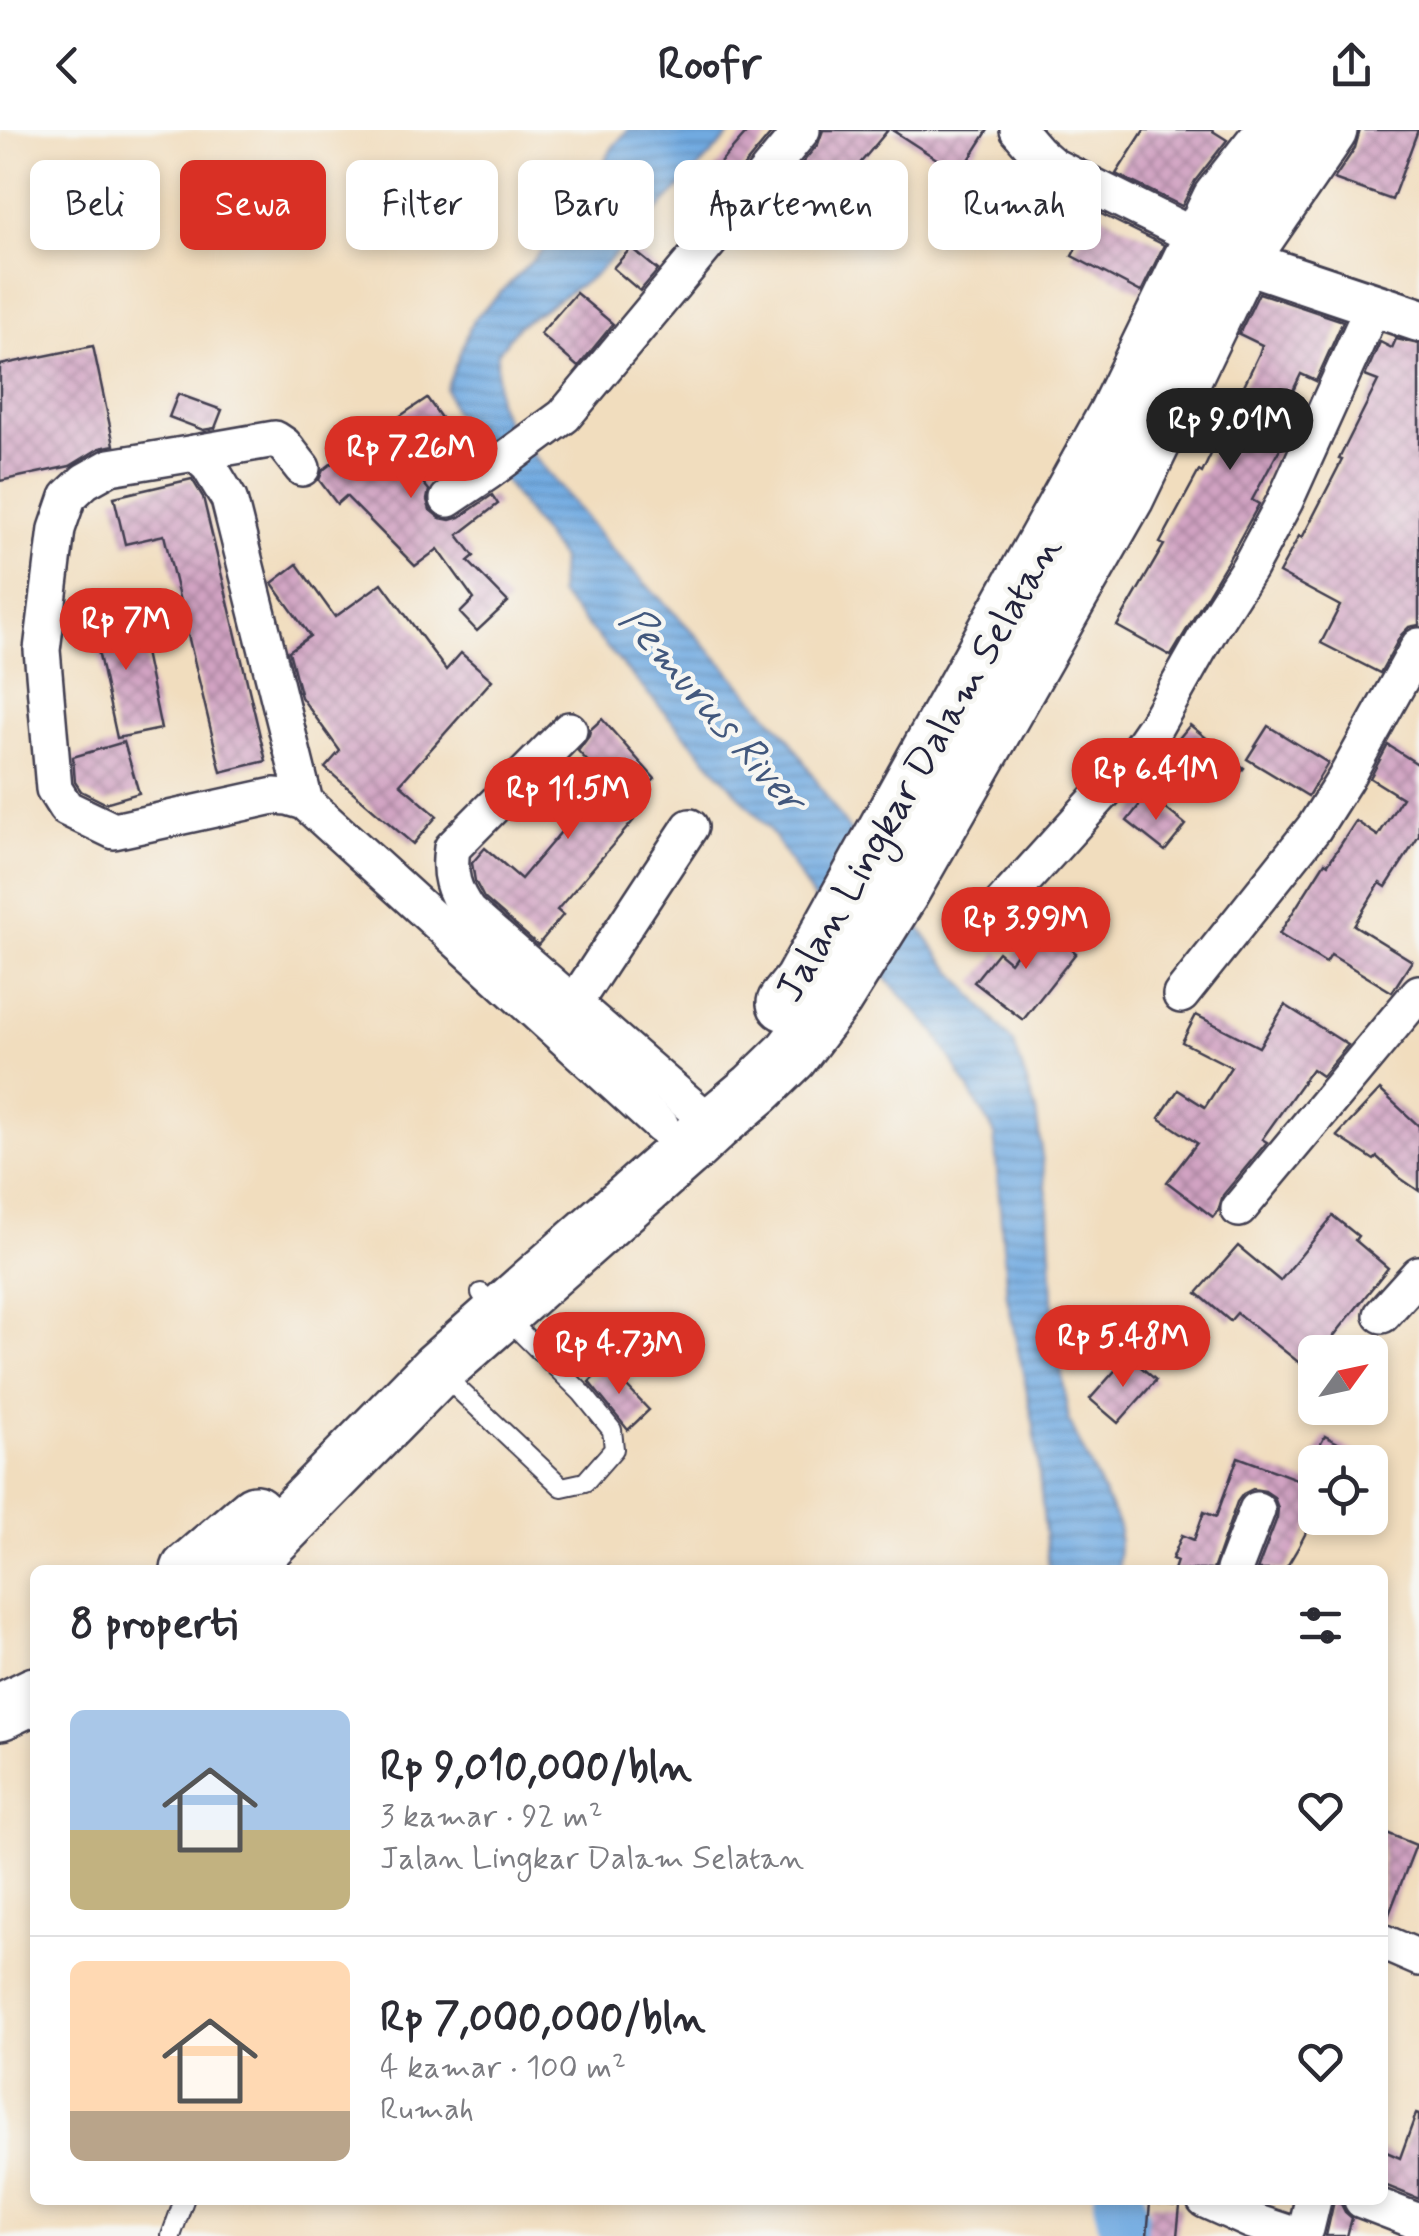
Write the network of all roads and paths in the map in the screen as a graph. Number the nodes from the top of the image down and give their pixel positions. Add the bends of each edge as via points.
1 (802, 130) edge
2 (1018, 130) edge
3 (1274, 130) edge
4 (1329, 130) edge
5 (1220, 250) junction
6 (1373, 306) junction
7 (1419, 320) edge
8 (195, 453) junction
9 (302, 468) dead end
10 (448, 499) dead end
11 (1419, 646) edge
12 (569, 730) dead end
13 (305, 802) junction
14 (690, 827) dead end
15 (984, 924) dead end
16 (1419, 993) edge
17 (1181, 995) dead end
18 (573, 1005) junction
19 (687, 1117) junction
20 (1240, 1208) dead end
21 (1419, 1274) edge
22 (492, 1303) junction
23 (1382, 1315) dead end
24 (432, 1365) junction
25 (1256, 1510) dead end
26 (195, 1565) edge
27 (243, 1565) edge
28 (1236, 1565) edge
29 (30, 1697) edge
30 (0, 1712) edge
31 (30, 1728) edge
32 (0, 1742) edge
33 (1388, 1945) edge
34 (1419, 1958) edge
35 (182, 2205) edge
36 (1217, 2205) edge
37 (1312, 2205) edge
38 (1375, 2205) edge
39 (1419, 2222) edge
40 (170, 2236) edge

1 - 10 street via 564,416
2 - 5 street via 1053,166
3 - 5 main road, Jalan Lingkar Dalam Selatan via 1220,200
4 - 5 main road, Jalan Lingkar Dalam Selatan
5 - 6 street
5 - 19 main road, Jalan Lingkar Dalam Selatan via 1104,486 818,990 766,1026
6 - 7 street
6 - 15 street via 1276,518 1156,725 1129,764
8 - 9 street via 275,439
8 - 13 street via 229,498 304,739
8 - 13 street via 110,467 68,498 42,650 54,790 66,808 114,832 274,796
11 - 17 street via 1314,828
12 - 18 street via 452,848 450,880 468,912
13 - 19 street
14 - 18 street
16 - 20 street
18 - 19 street
19 - 22 main road, Jalan Lingkar Dalam Selatan
21 - 23 street
22 - 24 main road, Jalan Lingkar Dalam Selatan
22 - 24 lane via 612,1430 614,1449 585,1482 562,1487
22 - 26 main road, Jalan Lingkar Dalam Selatan via 418,1352 282,1490
24 - 27 main road, Jalan Lingkar Dalam Selatan
25 - 28 street
29 - 30 main road
31 - 32 main road
33 - 34 street
35 - 40 lane
36 - 37 street via 1297,2236 1306,2229
38 - 39 street

